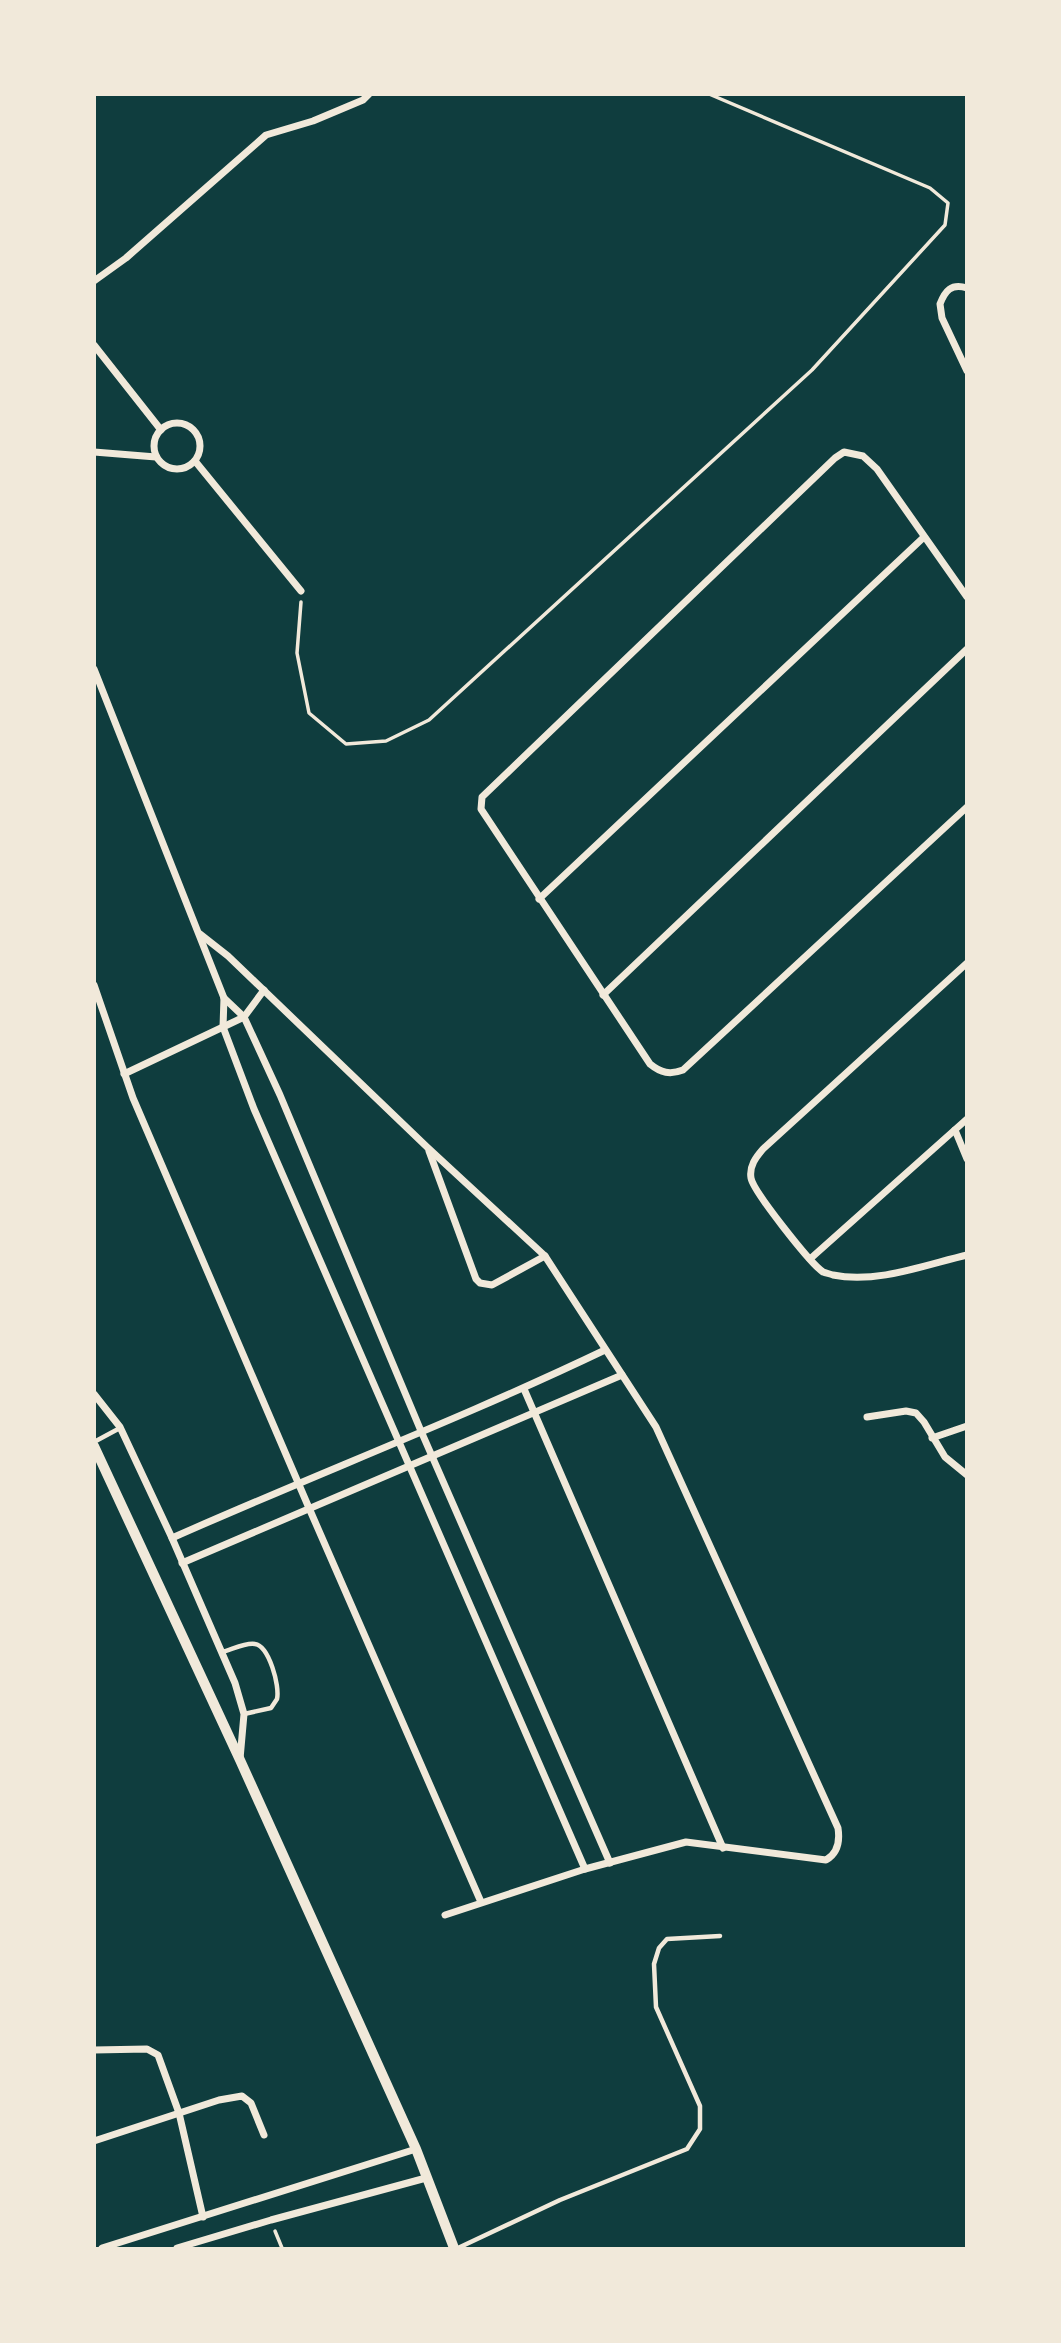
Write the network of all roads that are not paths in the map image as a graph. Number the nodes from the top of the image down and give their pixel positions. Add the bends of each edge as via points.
1 (369, 94) edge
2 (94, 281) edge
3 (967, 288) edge
4 (94, 345) edge
5 (967, 372) edge
6 (160, 430) junction
7 (94, 452) edge
8 (156, 457) junction
9 (195, 461) junction
10 (924, 537) junction
11 (301, 591) road end
12 (967, 597) edge
13 (967, 649) edge
14 (94, 669) edge
15 (967, 807) edge
16 (539, 899) junction
17 (200, 934) junction
18 (967, 963) edge
19 (94, 985) edge
20 (264, 990) junction
21 (603, 995) junction
22 (224, 998) junction
23 (244, 1017) junction
24 (223, 1027) junction
25 (124, 1073) junction
26 (967, 1119) edge
27 (955, 1130) junction
28 (427, 1147) junction
29 (967, 1159) edge
30 (967, 1255) edge
31 (545, 1256) junction
32 (810, 1259) junction
33 (605, 1350) junction
34 (622, 1375) junction
35 (524, 1389) junction
36 (94, 1394) edge
37 (533, 1412) junction
38 (867, 1417) dead end
39 (967, 1426) edge
40 (120, 1427) junction
41 (421, 1431) junction
42 (932, 1438) junction
43 (399, 1440) junction
44 (94, 1444) edge
45 (432, 1456) junction
46 (410, 1465) junction
47 (967, 1475) edge
48 (298, 1482) junction
49 (309, 1508) junction
50 (172, 1538) junction
51 (182, 1563) junction
52 (222, 1652) junction
53 (244, 1714) junction
54 (240, 1760) junction
55 (723, 1848) junction
56 (610, 1863) junction
57 (585, 1869) junction
58 (481, 1902) junction
59 (445, 1915) dead end
60 (720, 1936) dead end
61 (94, 2050) edge
62 (180, 2113) junction
63 (264, 2136) dead end
64 (94, 2141) edge
65 (416, 2149) junction
66 (426, 2178) junction
67 (203, 2217) junction
68 (207, 2239) junction
69 (102, 2249) edge
70 (177, 2249) edge
71 (210, 2249) edge
72 (456, 2249) edge

1 - 2 street via 313,121 266,135
3 - 5 street via 949,288 940,304
4 - 6 street
6 - 8 street via 154,443
6 - 9 street via 174,423 194,431 200,446
7 - 8 street
8 - 9 street via 174,470
9 - 11 street
10 - 12 street
10 - 16 street
10 - 16 street via 870,461 844,452 835,458 482,797 481,809
13 - 21 street
14 - 17 street
15 - 21 street via 683,1070 664,1073 650,1064
16 - 21 street
17 - 20 street
17 - 22 street
18 - 32 street via 752,1163 753,1186
19 - 25 street
20 - 23 street
20 - 28 street
22 - 23 street
22 - 24 street
23 - 24 street
23 - 41 street
24 - 25 street
24 - 43 street
25 - 48 street
26 - 27 street
27 - 29 street
27 - 32 street
28 - 31 street
28 - 31 street via 480,1283 492,1285
30 - 32 street via 879,1275 843,1276 822,1271
31 - 33 street
33 - 34 street
33 - 35 street
34 - 37 street
34 - 55 street via 656,1427 838,1828 839,1842 826,1860
35 - 37 street
35 - 41 street
36 - 40 street
37 - 45 street
37 - 55 street
38 - 42 street via 916,1413
39 - 42 street
40 - 44 lane
40 - 50 street
41 - 43 street
41 - 45 street
42 - 47 street via 945,1457
43 - 46 street
43 - 48 street
44 - 54 street
45 - 46 street
45 - 56 street
46 - 49 street
46 - 57 street
48 - 49 street
48 - 50 street
49 - 51 street
49 - 58 street
50 - 51 street
51 - 52 street
52 - 53 street
52 - 53 lane via 253,1643 270,1658 277,1698 271,1709
53 - 54 street
54 - 65 street
55 - 56 street via 686,1842
56 - 57 street
57 - 58 street
58 - 59 street
60 - 72 lane via 667,1939 654,1964 656,2007 700,2106 700,2129 687,2149 560,2200
61 - 62 street via 147,2049 158,2055
62 - 63 street via 242,2096 251,2103
62 - 64 street
62 - 67 street
65 - 66 street
65 - 67 street
66 - 68 street
66 - 72 street
67 - 69 street
68 - 70 street
68 - 71 street

